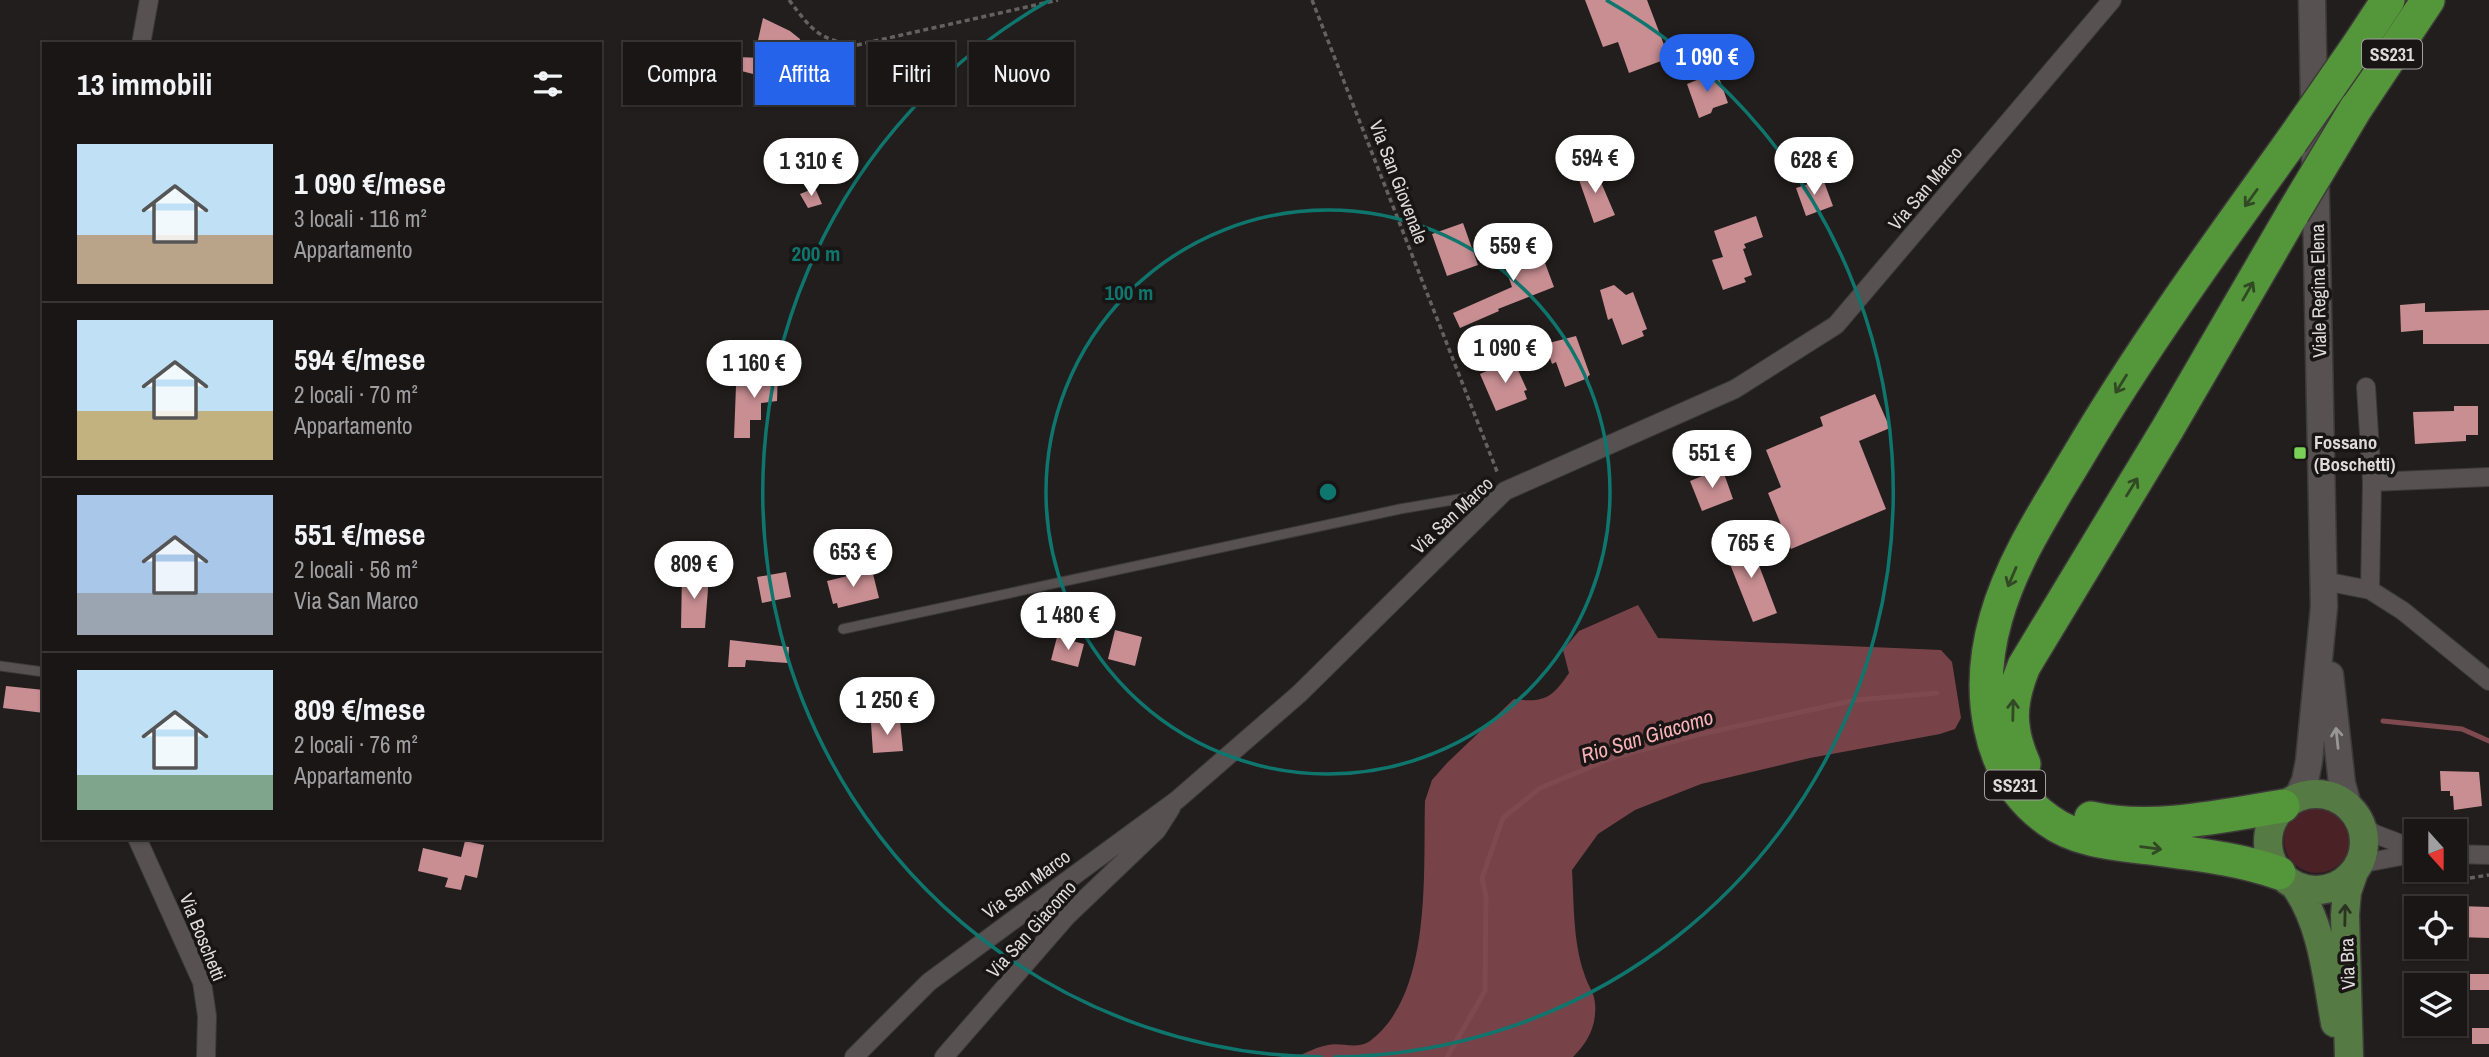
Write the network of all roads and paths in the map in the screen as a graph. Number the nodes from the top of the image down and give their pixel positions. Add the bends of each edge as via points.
1 (149, 0) edge
2 (789, 0) edge
3 (1058, 0) edge
4 (1312, 0) edge
5 (2112, 0) edge
6 (2312, 0) edge
7 (2388, 0) edge
8 (2428, 0) edge
9 (141, 42) edge
10 (2366, 387) dead end
11 (2489, 477) edge
12 (2372, 482) junction
13 (1505, 491) junction
14 (2370, 590) junction
15 (2324, 594) junction
16 (844, 629) dead end
17 (0, 666) edge
18 (42, 672) edge
19 (2489, 681) edge
20 (1177, 800) junction
21 (2290, 801) junction
22 (2355, 815) junction
23 (138, 840) edge
24 (2404, 846) edge
25 (2468, 854) edge
26 (2404, 855) edge
27 (2489, 855) edge
28 (2356, 868) junction
29 (2287, 879) junction
30 (206, 1057) edge
31 (854, 1057) edge
32 (944, 1057) edge
33 (2341, 1057) edge
34 (2349, 1057) edge

1 - 9 street
2 - 3 path via 812,29 831,41 857,45
4 - 13 path, Via San Giovenale
5 - 13 street, Via San Marco via 1836,324 1735,389
6 - 15 main road, Viale Regina Elena
7 -> 29 highway, SS231, bridge via 2123,380 2042,516 1996,617 1984,682 1991,731 2004,766 2018,792 2048,821 2108,843 2260,866
21 -> 8 highway, SS231, bridge via 2235,814 2152,823 2104,821 2075,812 2060,805 2034,780 2015,741 2014,688 2356,108
10 - 12 street
11 - 12 street
12 - 14 street
13 - 16 lane via 1400,509
13 - 20 street, Via San Marco via 1299,694
14 - 15 street
14 - 19 street
15 - 21 main road, Viale Regina Elena via 2309,761
22 -> 15 main road, Viale Regina Elena via 2342,784
17 - 18 lane
20 - 31 street, Via San Marco via 929,982
20 - 32 street, Via San Giacomo via 1157,830 1068,916
21 - 22 main road, SS231 via 2311,793 2325,794 2337,798
21 - 29 main road via 2275,815 2267,839 2272,863
22 - 24 street via 2375,834
22 - 28 main road via 2365,844
23 - 30 street, Via Boschetti via 202,982
25 - 27 street
26 - 28 street
28 - 29 main road, SS231 via 2332,888 2318,890
34 -> 28 main road, Via Bra via 2344,915
29 - 33 main road, Via Bra via 2305,902 2319,940

